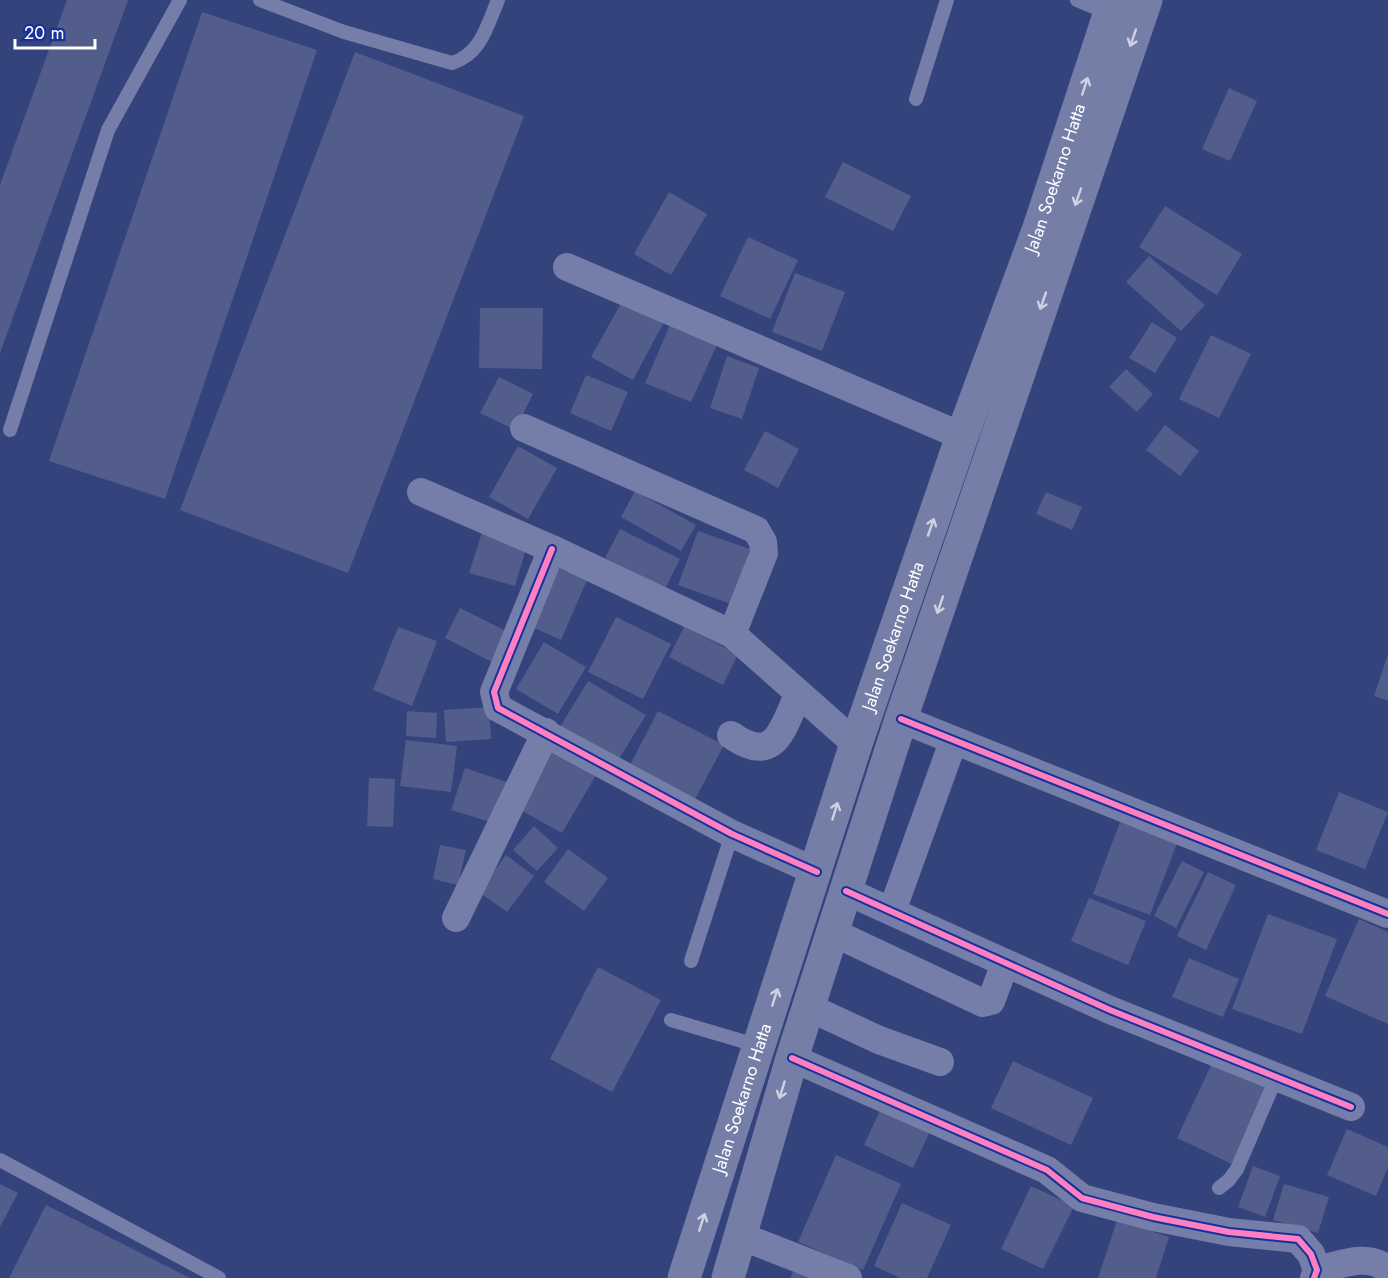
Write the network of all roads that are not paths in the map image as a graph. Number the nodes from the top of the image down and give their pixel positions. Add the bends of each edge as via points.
1 (180, 0) edge
2 (260, 0) edge
3 (498, 0) edge
4 (947, 0) edge
5 (1077, 0) edge
6 (1146, 0) edge
7 (1111, 6) edge
8 (916, 99) dead end
9 (1081, 145) junction
10 (1050, 237) junction
11 (567, 267) dead end
12 (524, 428) dead end
13 (10, 430) dead end
14 (962, 436) junction
15 (421, 492) dead end
16 (552, 549) junction
17 (732, 634) junction
18 (798, 695) junction
19 (901, 719) junction
20 (546, 732) junction
21 (731, 735) dead end
22 (953, 742) junction
23 (856, 744) junction
24 (732, 834) junction
25 (817, 872) junction
26 (846, 891) junction
27 (892, 911) junction
28 (1388, 914) edge
29 (456, 918) dead end
30 (832, 932) junction
31 (691, 961) dead end
32 (1000, 976) dead end
33 (808, 1007) junction
34 (671, 1020) dead end
35 (759, 1046) junction
36 (792, 1058) junction
37 (940, 1062) dead end
38 (1277, 1076) junction
39 (1352, 1107) dead end
40 (0, 1160) edge
41 (1219, 1188) dead end
42 (738, 1235) junction
43 (1388, 1269) edge
44 (1315, 1274) edge
45 (219, 1278) edge
46 (684, 1278) edge
47 (728, 1278) edge
48 (848, 1278) edge

1 - 13 lane via 108,130
2 - 3 lane via 344,32 452,63 476,50
4 - 8 lane
5 - 7 lane
6 -> 9 highway, Jalan Soekarno Hatta via 1109,109
9 -> 7 highway, Jalan Soekarno Hatta
9 - 10 highway, Jalan Soekarno Hatta
10 - 14 highway, Jalan Soekarno Hatta
10 -> 19 highway, Jalan Soekarno Hatta
11 - 14 street
12 - 17 street via 756,530 764,554
23 -> 14 highway, Jalan Soekarno Hatta
15 - 16 street
16 - 17 street
16 - 20 street via 494,693 498,708
17 - 18 street
18 - 21 street via 775,742 761,748 744,745
18 - 23 street
19 - 22 street
19 - 26 highway, Jalan Soekarno Hatta
20 - 24 street
20 - 29 street
22 - 27 street
22 - 28 street
25 -> 23 highway, Jalan Soekarno Hatta
24 - 25 street
24 - 31 lane
35 -> 25 highway, Jalan Soekarno Hatta
26 - 27 street
26 - 30 highway, Jalan Soekarno Hatta
27 - 38 street via 1110,1010
30 - 32 street via 983,1003 991,1001
30 - 33 highway, Jalan Soekarno Hatta
33 - 36 highway, Jalan Soekarno Hatta
33 - 37 street via 879,1040
34 - 35 lane
46 -> 35 highway, Jalan Soekarno Hatta
36 -> 42 highway, Jalan Soekarno Hatta
36 - 44 street via 1047,1170 1082,1198 1229,1232 1298,1239 1311,1254
38 - 39 street
38 - 41 lane via 1237,1169
40 - 45 lane
42 - 47 highway, Jalan Soekarno Hatta
42 - 48 street
43 - 44 street via 1362,1260

